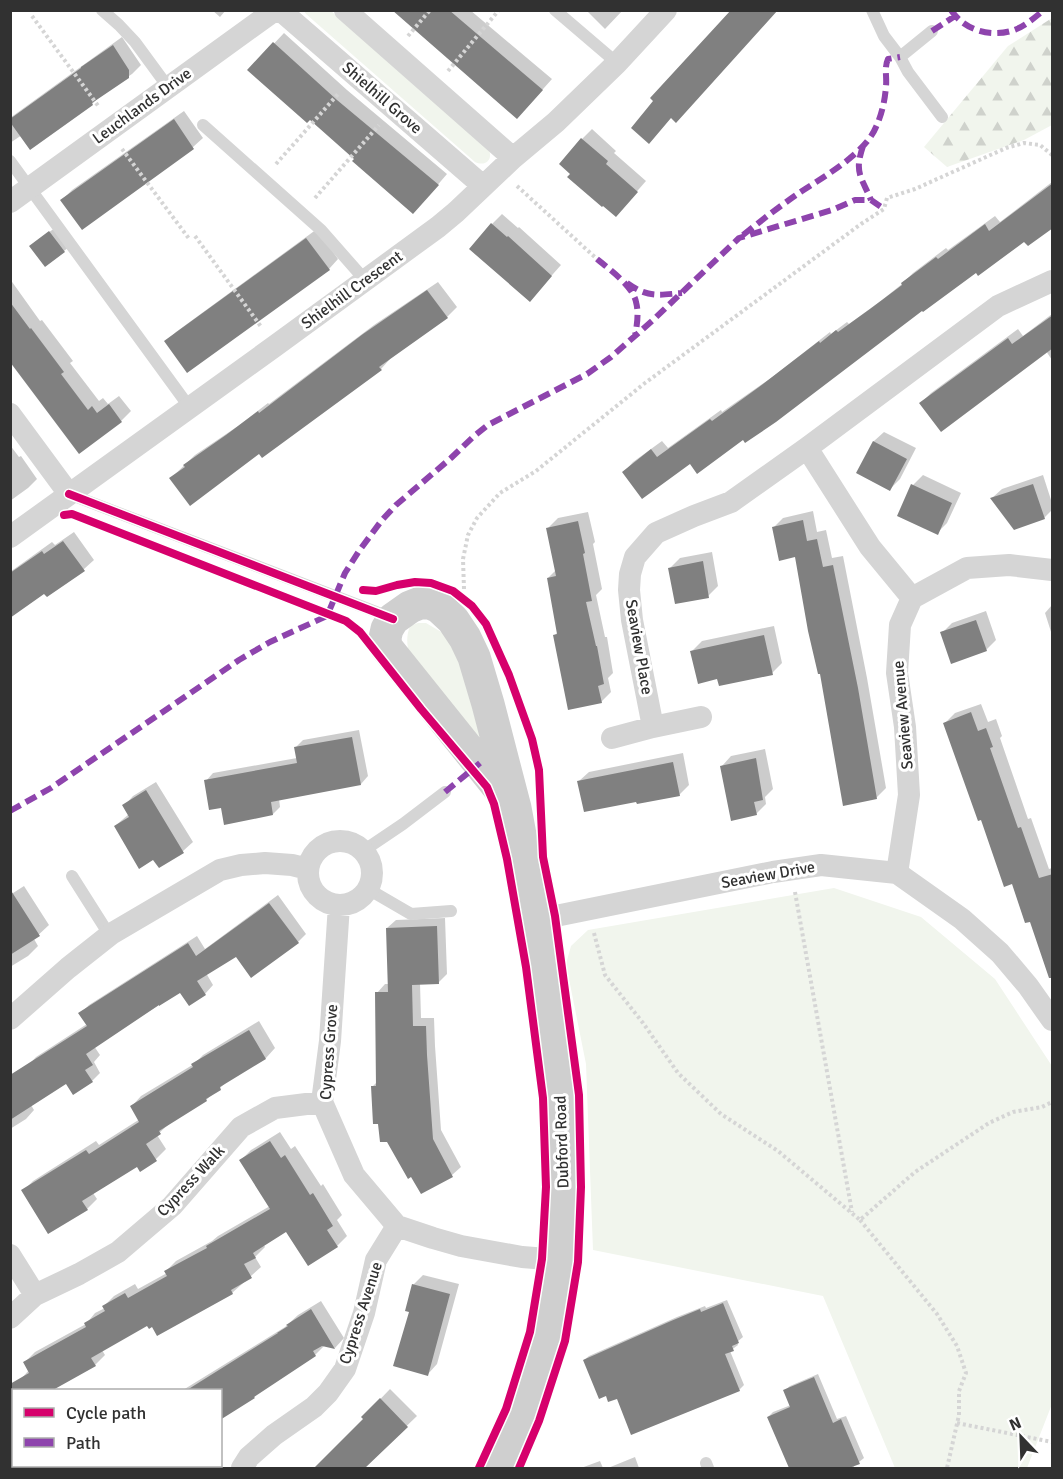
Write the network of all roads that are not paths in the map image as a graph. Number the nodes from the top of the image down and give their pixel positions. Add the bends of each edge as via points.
1 (102, 10) edge
2 (274, 10) edge
3 (280, 10) edge
4 (345, 10) edge
5 (555, 10) edge
6 (666, 10) edge
7 (873, 10) edge
8 (932, 31) dead end
9 (900, 57) junction
10 (617, 63) junction
11 (168, 87) junction
12 (942, 117) dead end
13 (203, 125) dead end
14 (513, 158) junction
15 (10, 161) edge
16 (483, 186) junction
17 (30, 188) junction
18 (10, 202) edge
19 (365, 280) junction
20 (1053, 281) edge
21 (190, 408) junction
22 (10, 414) edge
23 (807, 448) junction
24 (69, 494) junction
25 (10, 537) edge
26 (1053, 570) edge
27 (912, 598) junction
28 (393, 619) junction
29 (701, 717) dead end
30 (653, 727) junction
31 (612, 738) dead end
32 (445, 792) dead end
33 (515, 808) junction
34 (363, 851) junction
35 (308, 869) junction
36 (897, 873) junction
37 (72, 876) dead end
38 (368, 889) junction
39 (339, 905) junction
40 (451, 911) dead end
41 (536, 920) junction
42 (110, 936) junction
43 (10, 1018) edge
44 (1053, 1020) edge
45 (322, 1102) junction
46 (397, 1226) junction
47 (10, 1256) edge
48 (560, 1260) junction
49 (35, 1295) junction
50 (10, 1318) edge
51 (242, 1468) edge
52 (499, 1468) edge

1 - 11 lane via 135,42
2 - 11 street, Leuchlands Drive
3 - 16 street, Shielhill Grove
4 - 14 street
5 - 10 lane
6 - 10 street, Shielhill Crescent
7 - 9 lane via 884,36
8 - 9 lane
9 - 12 lane
10 - 14 street, Shielhill Crescent
11 - 17 street, Leuchlands Drive
13 - 19 lane via 302,212
14 - 16 street, Shielhill Crescent
15 - 17 lane
16 - 19 street, Shielhill Crescent via 438,227
17 - 18 street, Leuchlands Drive
17 - 21 lane
19 - 21 street, Shielhill Crescent
20 - 23 street, Seaview Place via 998,306
21 - 24 street, Shielhill Crescent
22 - 24 street
23 - 27 street via 870,547
23 - 30 street, Seaview Place via 731,502 656,532 635,557 629,590 632,620
24 - 25 street, Shielhill Crescent
24 - 28 lane
26 - 27 street via 967,568
27 - 36 street, Seaview Avenue via 900,625 897,673 909,795
28 - 33 street, Dubford Road via 385,638 386,647
28 - 33 street, Dubford Road via 410,607 430,603 439,607 465,638 488,704
29 - 30 street
30 - 31 street
32 - 34 lane
33 - 41 street, Dubford Road
34 - 35 street via 347,842 330,843 315,853
34 - 38 street via 371,865
35 - 39 street via 308,879 319,898
35 - 42 street via 264,862 220,870
36 - 41 street, Seaview Drive via 821,866
36 - 44 street via 962,919 999,953
37 - 42 lane
38 - 39 street via 350,904
38 - 40 lane via 411,914
39 - 45 street, Cypress Grove
41 - 48 street, Dubford Road via 561,1096 564,1187
42 - 43 street
45 - 46 street, Cypress Grove via 354,1176
45 - 49 street, Cypress Walk via 275,1108 241,1128 171,1206 118,1252
46 - 48 street via 461,1246
46 - 51 street, Cypress Avenue via 376,1260 345,1369 314,1407 274,1435
47 - 49 street
48 - 52 street, Dubford Road via 547,1336 522,1415
49 - 50 street, Cypress Walk

